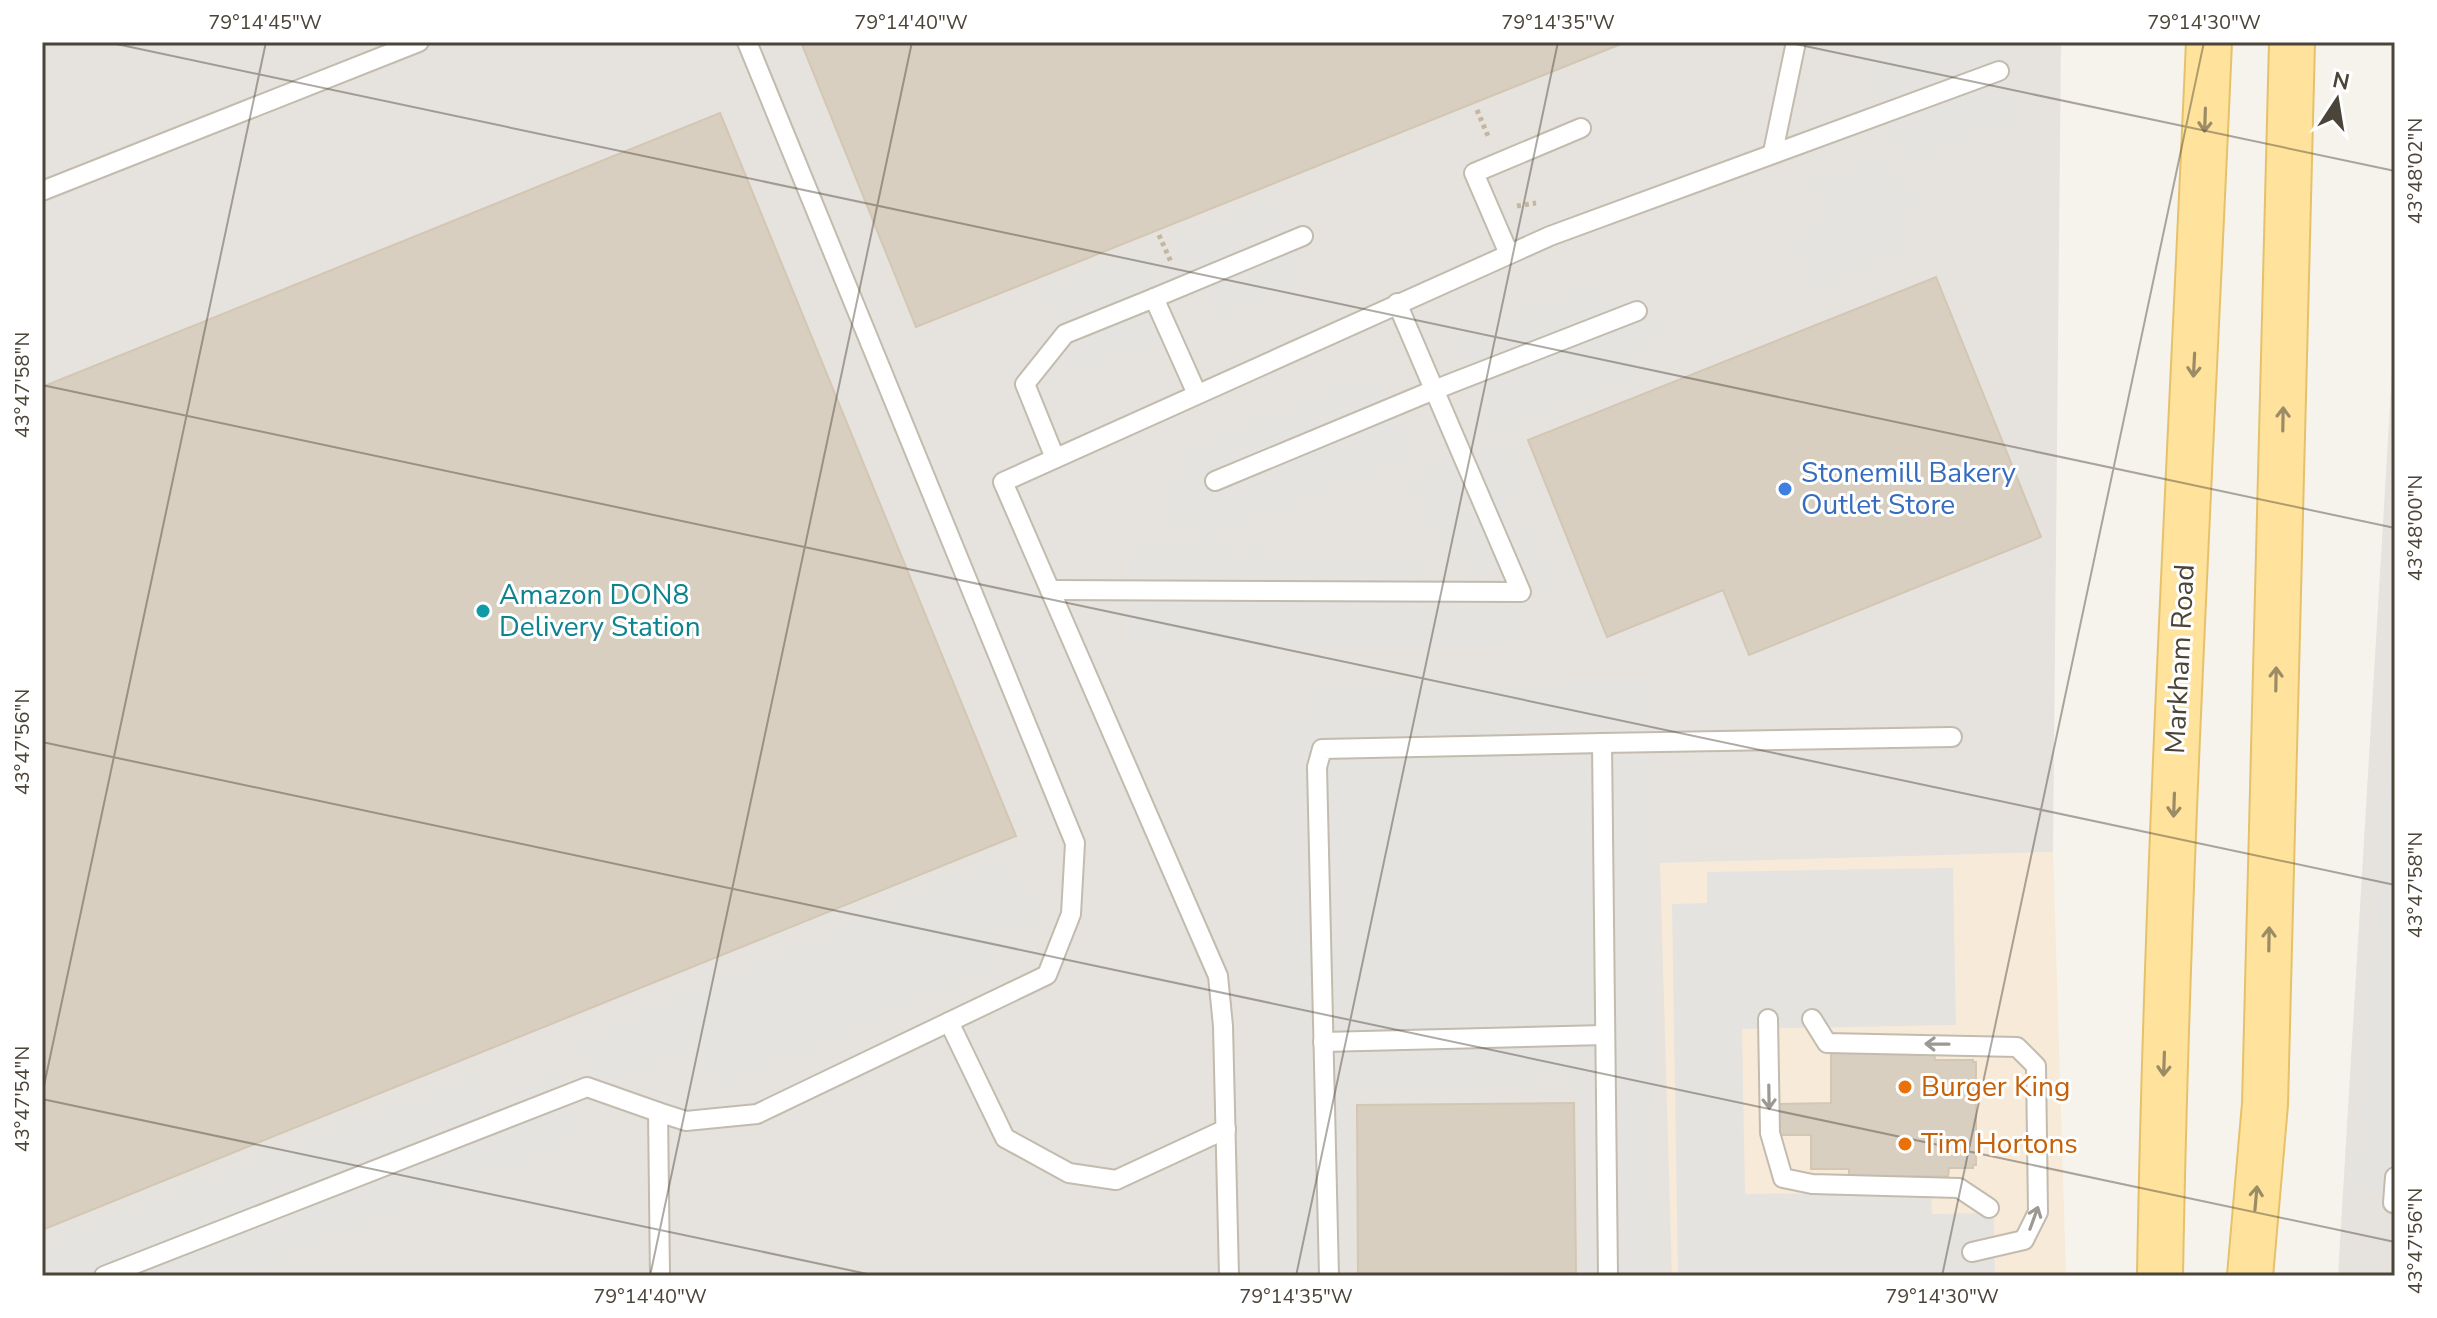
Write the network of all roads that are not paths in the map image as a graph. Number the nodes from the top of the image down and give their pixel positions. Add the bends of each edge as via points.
1 (419, 42) edge
2 (747, 42) edge
3 (1796, 42) edge
4 (2209, 42) edge
5 (2292, 42) edge
6 (1999, 71) dead end
7 (1581, 128) dead end
8 (1773, 152) junction
9 (42, 191) edge
10 (1303, 236) dead end
11 (1509, 254) junction
12 (1154, 298) junction
13 (1397, 303) junction
14 (1637, 311) dead end
15 (1434, 390) junction
16 (1197, 394) junction
17 (1055, 458) junction
18 (1215, 481) dead end
19 (1050, 590) junction
20 (1952, 737) dead end
21 (1602, 743) junction
22 (1768, 1019) dead end
23 (1812, 1019) dead end
24 (949, 1022) junction
25 (1605, 1035) junction
26 (1323, 1042) junction
27 (658, 1112) junction
28 (1226, 1129) junction
29 (2395, 1177) edge
30 (2395, 1203) edge
31 (1989, 1208) dead end
32 (1972, 1252) dead end
33 (104, 1276) edge
34 (660, 1276) edge
35 (1229, 1276) edge
36 (1329, 1276) edge
37 (1608, 1276) edge
38 (2160, 1276) edge
39 (2250, 1276) edge

1 - 9 lane
2 - 24 lane via 1075,843 1071,914 1047,975
3 - 8 lane
4 -> 38 main road, Markham Road via 2168,961
39 -> 5 main road via 2265,1104
6 - 8 lane
7 - 11 lane via 1474,173
8 - 11 lane
10 - 12 lane
11 - 13 lane
12 - 16 lane
12 - 17 lane via 1065,334 1025,384
13 - 15 lane
13 - 16 lane
14 - 15 lane
15 - 18 lane
15 - 19 lane via 1521,592
16 - 17 lane
17 - 19 lane via 1003,482
19 - 28 lane via 1218,976
20 - 21 lane
21 - 25 lane
21 - 26 lane via 1322,749 1317,767
22 -> 31 lane via 1770,1133 1783,1178 1812,1184 1959,1188
32 -> 23 lane via 2024,1240 2038,1212 2036,1066 2017,1047 1827,1043
24 - 27 lane via 757,1114 686,1121
24 - 28 lane via 1005,1138 1069,1173 1116,1180
25 - 26 lane
25 - 37 lane
26 - 36 lane
27 - 33 lane via 587,1087
27 - 34 lane
28 - 35 lane
29 - 30 lane

